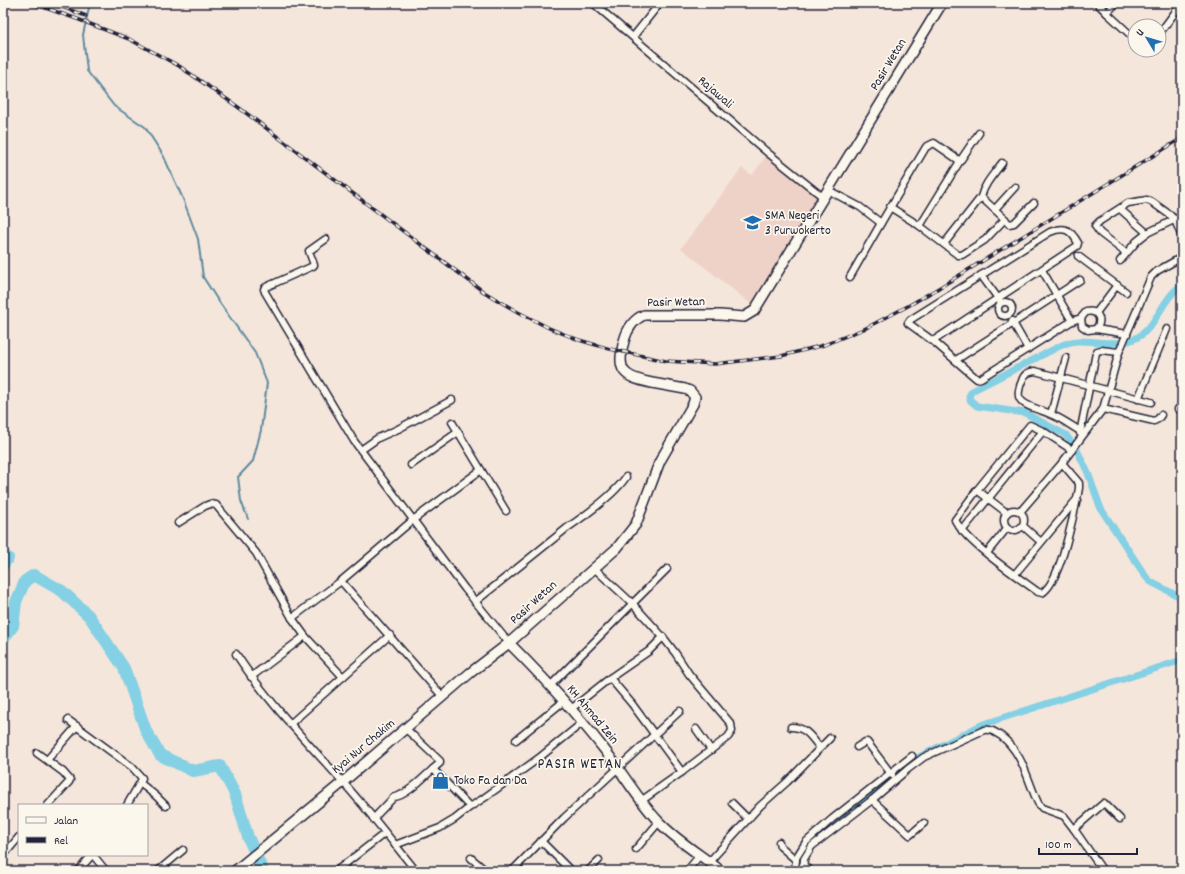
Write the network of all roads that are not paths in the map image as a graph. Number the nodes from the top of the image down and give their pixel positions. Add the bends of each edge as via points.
1 (593, 3) edge
2 (660, 3) edge
3 (942, 3) edge
4 (1097, 3) edge
5 (1116, 3) edge
6 (1182, 3) edge
7 (1107, 13) junction
8 (1167, 23) edge
9 (1127, 32) edge
10 (633, 37) junction
11 (980, 133) dead end
12 (960, 161) junction
13 (1002, 163) dead end
14 (1015, 187) dead end
15 (826, 193) junction
16 (981, 197) junction
17 (1034, 203) dead end
18 (890, 207) junction
19 (995, 209) junction
20 (1120, 209) junction
21 (1182, 216) edge
22 (1005, 219) junction
23 (1175, 220) junction
24 (881, 223) junction
25 (920, 226) junction
26 (1147, 233) junction
27 (1182, 237) edge
28 (326, 239) dead end
29 (944, 244) junction
30 (1126, 253) junction
31 (1078, 256) dead end
32 (1182, 257) edge
33 (1120, 261) dead end
34 (1042, 270) junction
35 (981, 275) junction
36 (850, 277) dead end
37 (1080, 280) dead end
38 (1117, 285) junction
39 (1126, 292) dead end
40 (1058, 296) junction
41 (1000, 301) junction
42 (1096, 312) junction
43 (1009, 315) junction
44 (1081, 318) junction
45 (1072, 321) junction
46 (1013, 323) junction
47 (1096, 329) junction
48 (1167, 329) dead end
49 (1127, 335) junction
50 (933, 341) junction
51 (1028, 349) junction
52 (1119, 352) junction
53 (1066, 358) dead end
54 (956, 360) junction
55 (1061, 377) junction
56 (1090, 386) junction
57 (1108, 391) junction
58 (1138, 399) junction
59 (452, 400) dead end
60 (1151, 402) dead end
61 (1103, 409) junction
62 (1051, 414) junction
63 (1161, 415) dead end
64 (452, 422) dead end
65 (1043, 431) junction
66 (1080, 431) junction
67 (458, 432) junction
68 (1076, 445) junction
69 (361, 450) junction
70 (1062, 463) junction
71 (411, 465) dead end
72 (481, 470) junction
73 (626, 477) dead end
74 (977, 490) junction
75 (987, 499) junction
76 (1077, 499) junction
77 (506, 510) dead end
78 (1020, 512) junction
79 (1007, 513) junction
80 (413, 520) junction
81 (178, 523) dead end
82 (1023, 526) junction
83 (1007, 528) junction
84 (962, 531) junction
85 (1041, 542) junction
86 (987, 553) junction
87 (594, 568) junction
88 (667, 569) dead end
89 (1015, 574) junction
90 (341, 581) junction
91 (475, 602) junction
92 (632, 603) junction
93 (292, 618) junction
94 (390, 635) junction
95 (305, 636) junction
96 (663, 637) junction
97 (509, 643) junction
98 (236, 654) dead end
99 (251, 677) junction
100 (343, 677) junction
101 (610, 678) junction
102 (551, 685) junction
103 (443, 696) junction
104 (564, 701) junction
105 (571, 709) junction
106 (680, 711) dead end
107 (68, 720) dead end
108 (582, 723) junction
109 (290, 724) junction
110 (77, 726) junction
111 (791, 727) dead end
112 (406, 729) junction
113 (696, 729) dead end
114 (654, 735) junction
115 (830, 738) dead end
116 (516, 740) dead end
117 (858, 747) dead end
118 (820, 748) junction
119 (711, 750) junction
120 (38, 753) dead end
121 (912, 756) dead end
122 (47, 760) junction
123 (619, 768) junction
124 (433, 769) junction
125 (682, 772) junction
126 (893, 776) junction
127 (343, 782) junction
128 (140, 783) junction
129 (872, 800) junction
130 (641, 801) junction
131 (732, 803) dead end
132 (49, 804) edge
133 (128, 804) edge
134 (166, 806) dead end
135 (470, 806) junction
136 (373, 819) junction
137 (748, 819) junction
138 (1120, 819) dead end
139 (659, 822) junction
140 (924, 823) dead end
141 (1074, 829) junction
142 (385, 833) junction
143 (18, 839) edge
144 (541, 842) junction
145 (779, 842) dead end
146 (395, 845) junction
147 (636, 849) dead end
148 (183, 850) dead end
149 (700, 855) junction
150 (3, 856) edge
151 (91, 856) edge
152 (93, 856) edge
153 (471, 858) dead end
154 (599, 860) dead end
155 (796, 860) junction
156 (709, 862) junction
157 (803, 868) edge
158 (78, 871) edge
159 (106, 871) edge
160 (158, 871) edge
161 (235, 871) edge
162 (336, 871) edge
163 (416, 871) edge
164 (486, 871) edge
165 (512, 871) edge
166 (571, 871) edge
167 (588, 871) edge
168 (687, 871) edge
169 (721, 871) edge
170 (794, 871) edge
171 (810, 871) edge
172 (1103, 871) edge

1 - 10 street, Rajawali
2 - 10 street
3 - 15 street, Pasir Wetan
4 - 7 street
5 - 7 street
6 - 8 street
7 - 9 street
10 - 15 street, Rajawali via 768,153
11 - 12 street
12 - 18 street via 934,143 930,144
12 - 25 street
13 - 16 street via 982,190
14 - 19 street
15 - 24 street, Rajawali via 860,207
15 - 87 street, Pasir Wetan via 754,311 749,315 644,315 631,324 621,358 623,370 627,375 635,379 685,389 694,395 694,400 692,408 660,461 636,524 617,548
16 - 19 street
16 - 29 street
17 - 22 street via 1014,223 1009,224
18 - 24 street
18 - 25 street
19 - 22 street
20 - 23 street via 1128,203 1147,200
20 - 26 street
20 - 30 street via 1095,226
21 - 23 street
22 - 29 street via 985,240 962,255 958,255
23 - 26 street
23 - 27 street
24 - 36 street
25 - 29 street
26 - 30 street
28 - 69 street via 309,251 313,266 264,290 295,345
30 - 33 street
31 - 38 street
32 - 49 street via 1157,271 1152,277
34 - 35 street via 1077,246 1078,243 1070,232 1061,229 1050,232
34 - 40 street
34 - 41 street
35 - 41 street
35 - 50 street via 908,322
37 - 40 street
38 - 39 street
38 - 42 street
40 - 45 street
40 - 46 street
41 - 43 street via 1000,312 1004,316
41 - 43 street via 1011,305
41 - 50 street
42 - 44 street via 1086,312
42 - 47 street via 1100,320
43 - 46 street
44 - 45 street
44 - 47 street via 1085,329
45 - 51 street
46 - 51 street
46 - 54 street
47 - 49 street
48 - 58 street
49 - 52 street
50 - 54 street
51 - 54 street via 977,379
52 - 56 street via 1097,351
52 - 57 street
53 - 55 street
55 - 56 street
55 - 62 street
55 - 62 street via 1036,371 1029,372 1021,382 1018,396 1020,399 1027,405
56 - 57 street
56 - 66 street
57 - 58 street
57 - 61 street
58 - 60 street
59 - 69 street via 398,430 378,438
61 - 63 street via 1154,420 1158,420
61 - 68 street
62 - 66 street
64 - 67 street
65 - 68 street
65 - 74 street via 1030,425
65 - 75 street
66 - 68 street
67 - 71 street
67 - 72 street
68 - 70 street
69 - 80 street
70 - 76 street via 1079,484
70 - 78 street
72 - 77 street
72 - 80 street
73 - 91 street via 621,485
74 - 75 street
74 - 84 street via 955,518
75 - 79 street
75 - 84 street
76 - 85 street
76 - 89 street via 1070,533 1055,574 1044,593 1040,593
78 - 79 street via 1014,510
78 - 82 street via 1024,518
79 - 83 street via 1004,521
80 - 90 street
80 - 91 street
81 - 93 street via 205,506 216,505 256,553
82 - 83 street via 1016,530
82 - 85 street
83 - 86 street
84 - 86 street
85 - 89 street
86 - 89 street
87 - 92 street
87 - 97 street, Pasir Wetan
88 - 92 street
90 - 93 street
90 - 94 street
91 - 97 street
92 - 96 street
92 - 102 street
93 - 95 street
94 - 100 street
94 - 103 street
95 - 99 street
95 - 100 street
96 - 101 street via 649,651
96 - 119 street via 689,674 731,724 732,731 728,737
97 - 102 street, KH Ahmad Zein
97 - 103 street, Kyai Nur Chakim
98 - 99 street
99 - 109 street
100 - 109 street
101 - 105 street
101 - 114 street
102 - 104 street, KH Ahmad Zein
103 - 112 street, Kyai Nur Chakim
104 - 105 street, KH Ahmad Zein
104 - 116 street
105 - 108 street, KH Ahmad Zein
106 - 114 street
107 - 110 street
108 - 123 street, KH Ahmad Zein
108 - 135 street via 539,758
109 - 127 street
110 - 122 street
110 - 128 street via 132,767 141,776
111 - 118 street via 803,729
112 - 124 street via 440,761
112 - 127 street, Kyai Nur Chakim
113 - 119 street
114 - 123 street
114 - 125 street
115 - 118 street
117 - 126 street via 867,742
118 - 137 street
119 - 125 street
120 - 122 street
121 - 126 street
122 - 132 street via 70,780
123 - 130 street, KH Ahmad Zein
123 - 144 street
124 - 135 street
124 - 136 street via 399,797 394,797
125 - 130 street
126 - 129 street
126 - 141 street via 924,757 984,730 991,730 1013,747 1042,808 1064,816
126 - 155 street via 832,819 806,842
127 - 136 street
127 - 161 street, Kyai Nur Chakim
128 - 133 street
128 - 134 street
129 - 140 street via 910,835
129 - 157 street via 812,846 806,854
130 - 139 street, KH Ahmad Zein
131 - 137 street
135 - 146 street via 440,828
136 - 142 street
137 - 156 street
138 - 141 street via 1104,803
139 - 147 street
139 - 149 street, KH Ahmad Zein
141 - 172 street
142 - 146 street
142 - 162 street
143 - 150 street
144 - 165 street
144 - 166 street
145 - 155 street via 780,846
146 - 163 street
148 - 160 street
149 - 156 street, KH Ahmad Zein
149 - 168 street
151 - 158 street
152 - 159 street
153 - 164 street
154 - 167 street
155 - 170 street
156 - 169 street, KH Ahmad Zein
157 - 171 street

